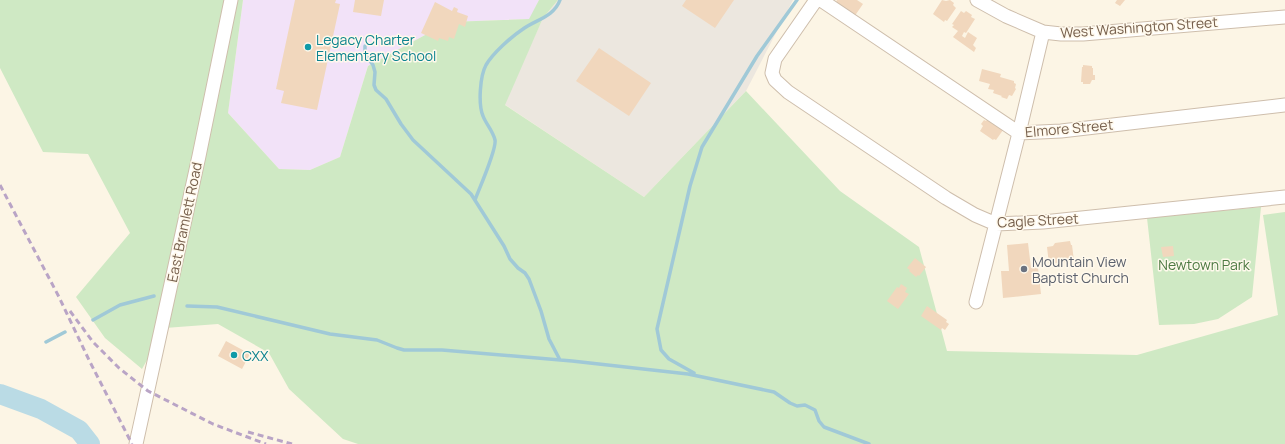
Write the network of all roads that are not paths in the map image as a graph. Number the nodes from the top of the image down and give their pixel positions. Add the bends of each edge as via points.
1 (231, 0) edge
2 (816, 0) edge
3 (821, 0) edge
4 (977, 0) edge
5 (1285, 17) edge
6 (1043, 32) junction
7 (1285, 105) edge
8 (1019, 133) junction
9 (1285, 197) edge
10 (996, 224) junction
11 (976, 302) dead end
12 (136, 444) edge

1 - 12 street, East Bramlett Road
2 - 10 street, Cagle Street via 775,59 772,73 775,80 788,92 946,198 974,215
3 - 8 street, Elmore Street
4 - 6 street, West Washington Street
5 - 6 street, West Washington Street via 1083,34
6 - 8 street
7 - 8 street, Elmore Street via 1061,131
8 - 10 street
9 - 10 street, Cagle Street via 1043,222
10 - 11 street

